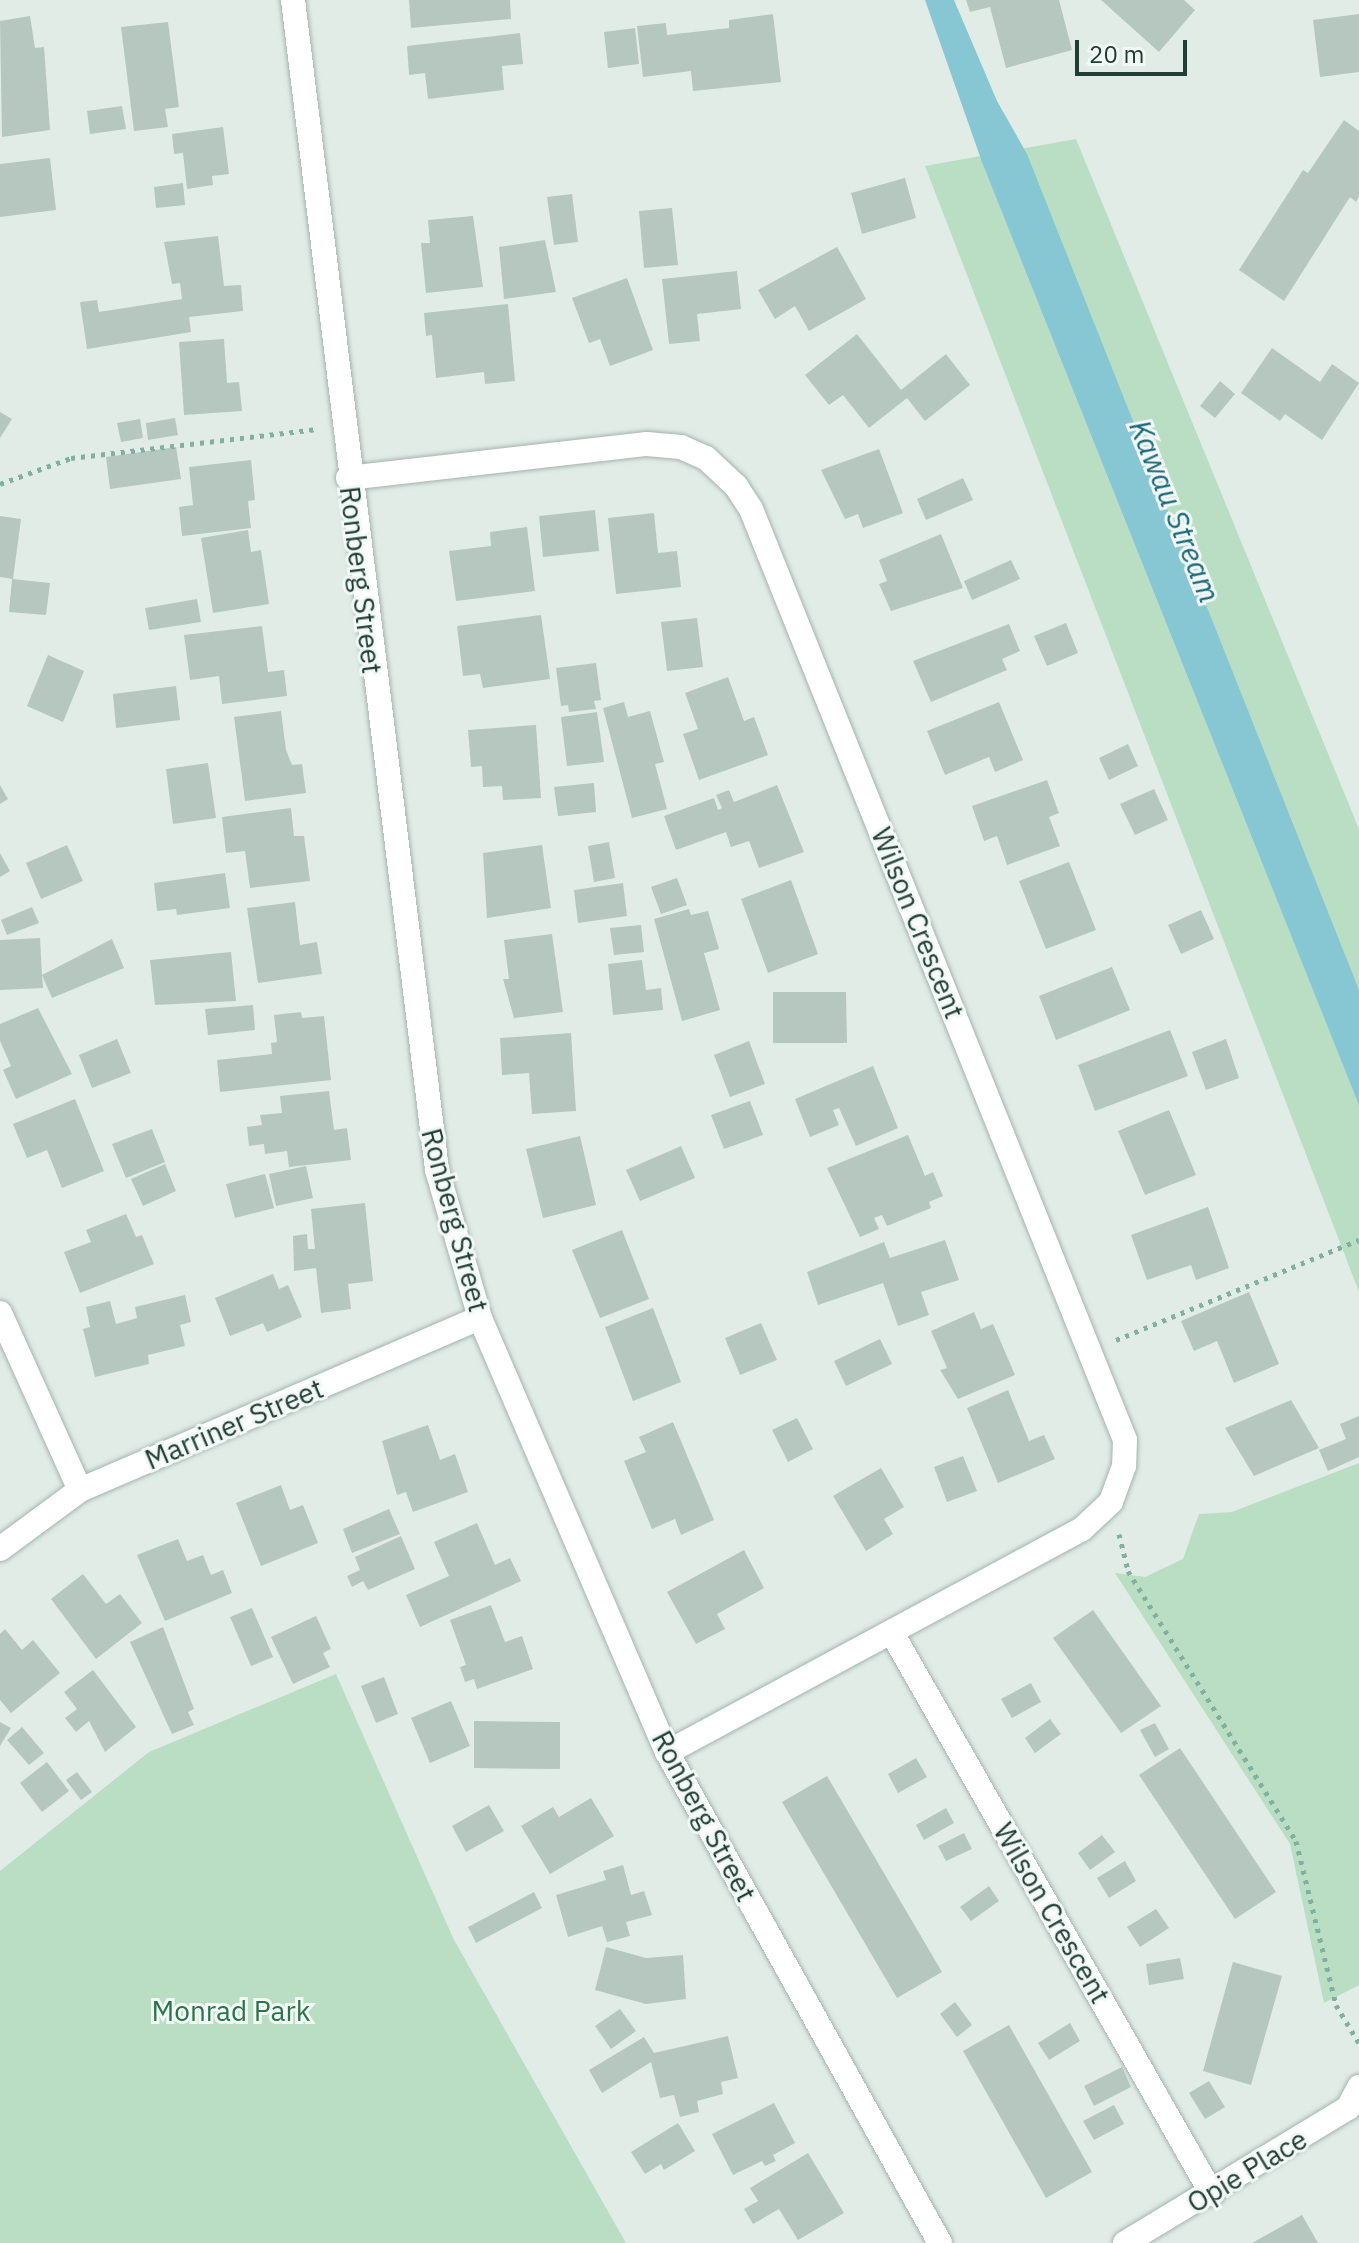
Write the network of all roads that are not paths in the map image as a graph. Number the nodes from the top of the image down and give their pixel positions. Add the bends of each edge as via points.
1 (293, 0) edge
2 (348, 478) junction
3 (0, 1313) edge
4 (480, 1318) junction
5 (80, 1490) junction
6 (0, 1549) edge
7 (892, 1633) junction
8 (667, 1752) junction
9 (1359, 2087) edge
10 (1212, 2194) junction
11 (940, 2243) edge
12 (1125, 2243) edge

1 - 2 street, Ronberg Street
2 - 4 street, Ronberg Street via 430,1141
2 - 7 street, Wilson Crescent via 647,444 681,447 706,458 751,509 1125,1440 1124,1466 1111,1502 1082,1529
3 - 5 street
4 - 5 street, Marriner Street
4 - 8 street, Ronberg Street
5 - 6 street, Marriner Street
7 - 8 street, Wilson Crescent
7 - 10 street, Wilson Crescent
8 - 11 street, Ronberg Street
9 - 10 street, Opie Place via 1348,2108
10 - 12 street, Opie Place

